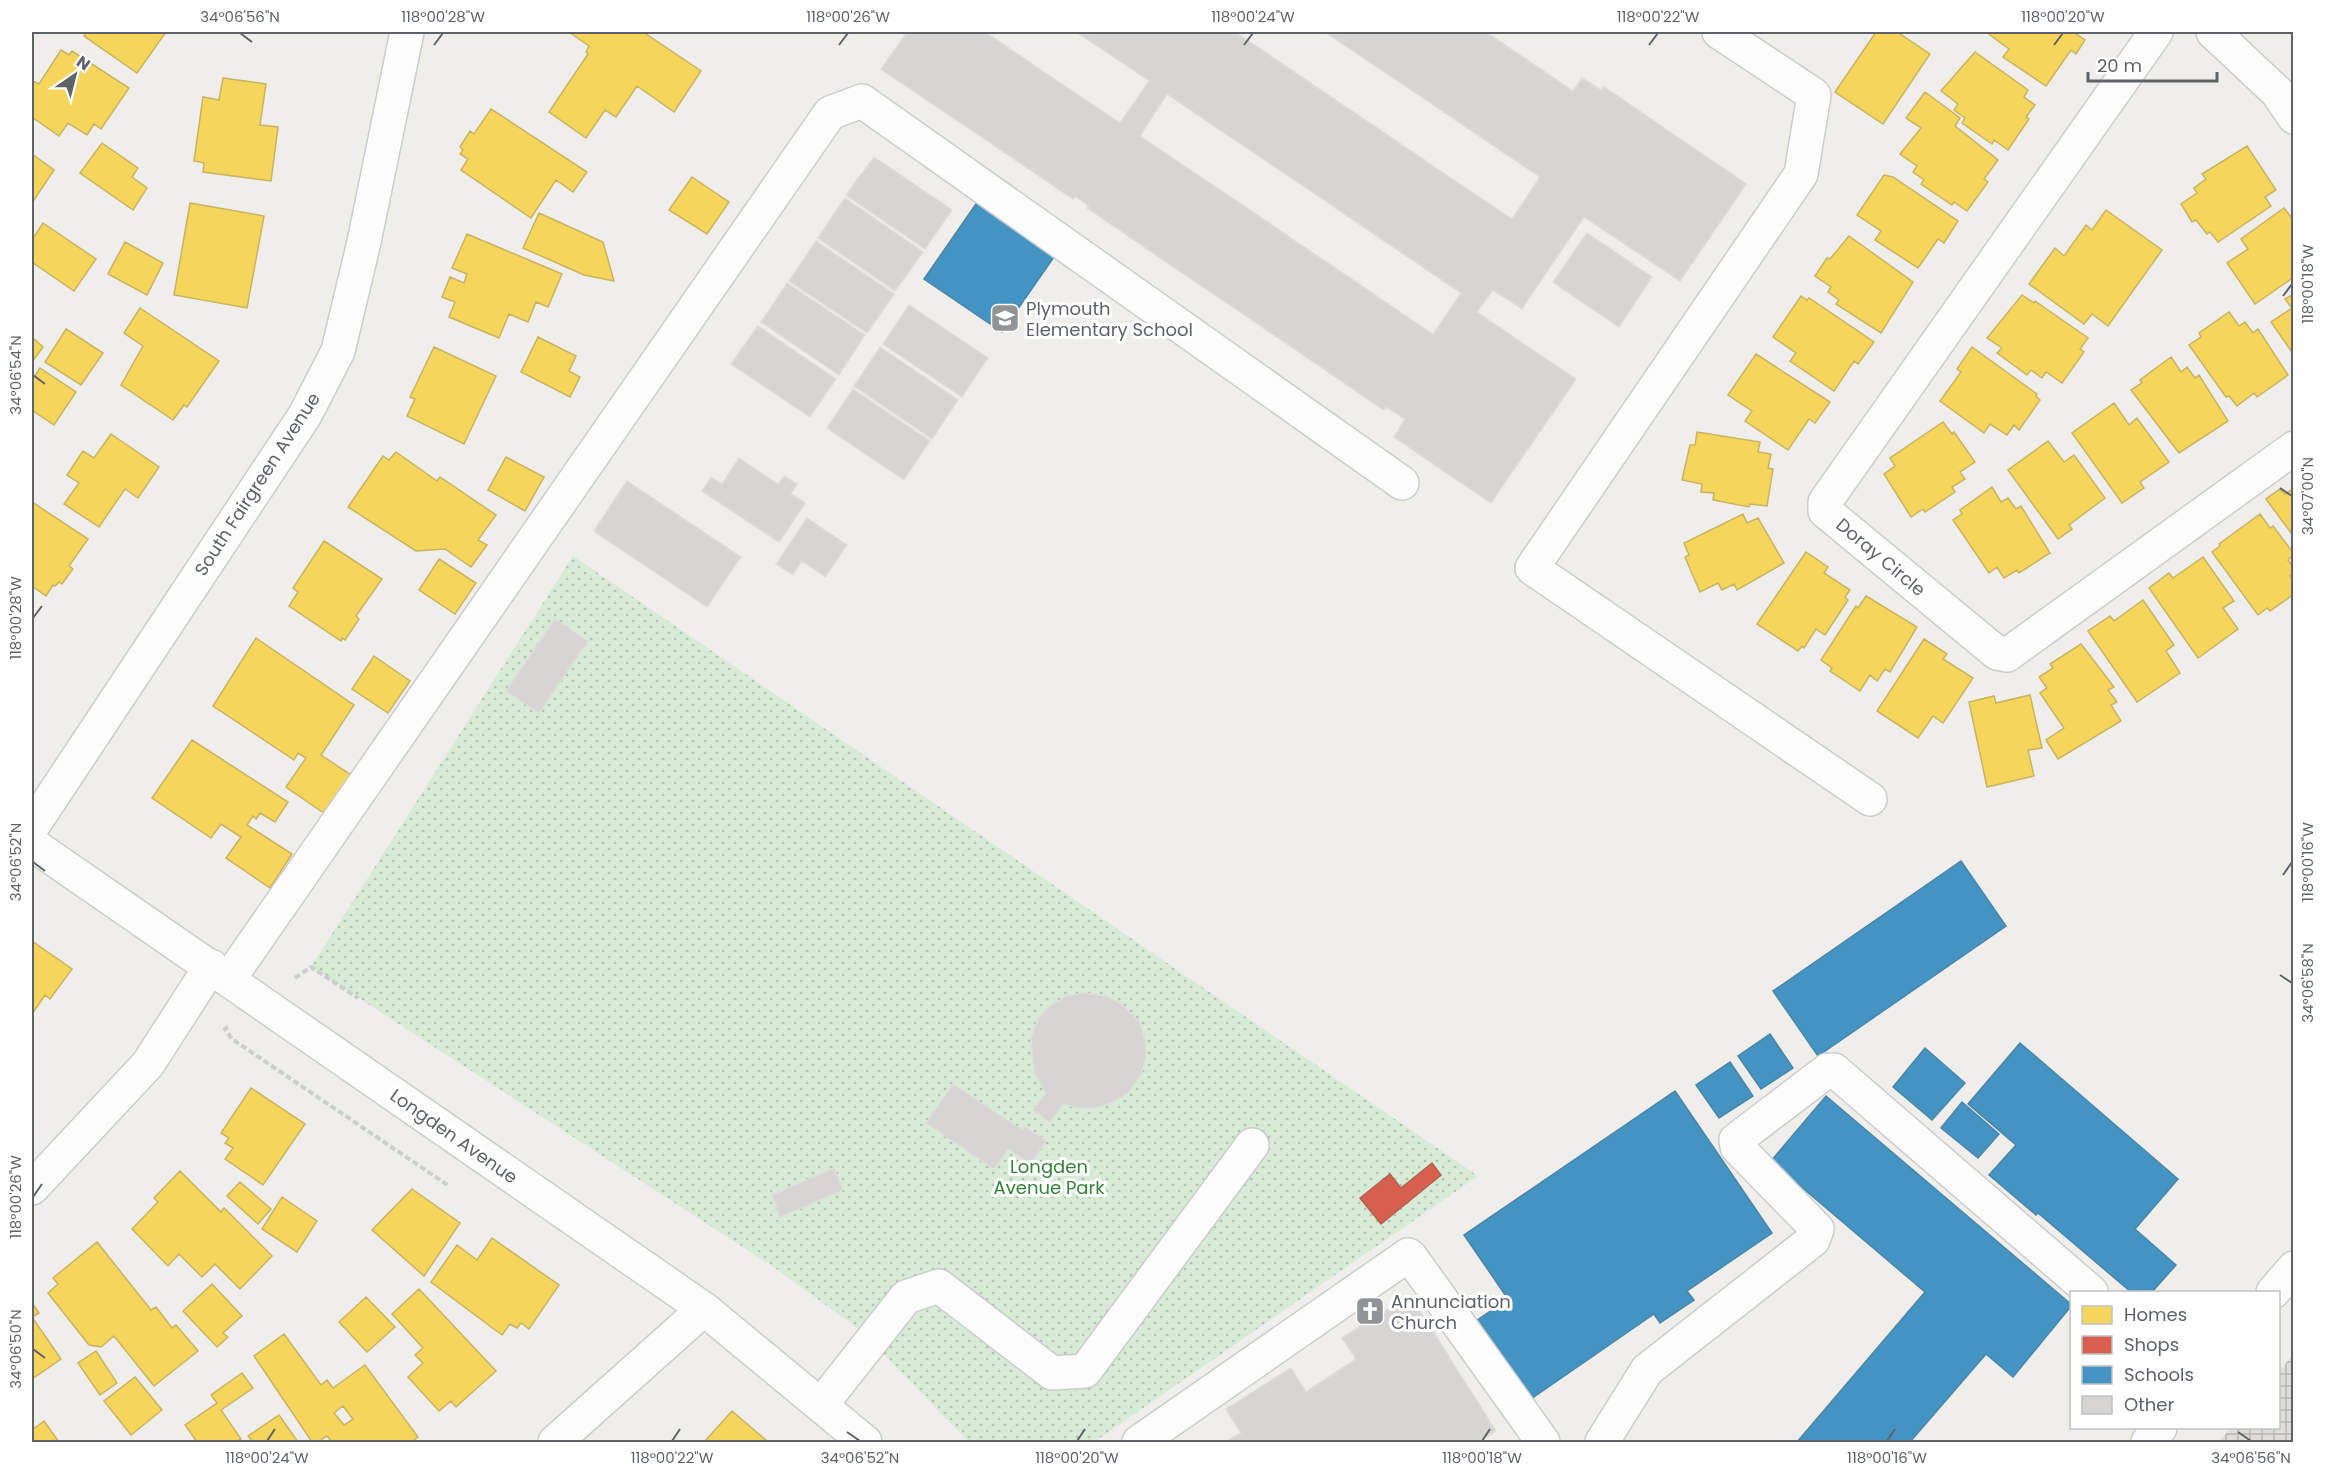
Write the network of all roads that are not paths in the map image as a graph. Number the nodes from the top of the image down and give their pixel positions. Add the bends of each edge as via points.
1 (407, 32) edge
2 (1719, 32) edge
3 (2156, 32) edge
4 (2213, 32) edge
5 (2294, 117) edge
6 (2294, 448) edge
7 (1402, 483) dead end
8 (1870, 799) dead end
9 (32, 827) edge
10 (32, 844) edge
11 (220, 972) junction
12 (1252, 1144) dead end
13 (32, 1188) edge
14 (2294, 1268) edge
15 (2089, 1291) edge
16 (2275, 1291) edge
17 (704, 1309) junction
18 (821, 1405) junction
19 (2159, 1429) edge
20 (555, 1443) edge
21 (866, 1443) edge
22 (1139, 1443) edge
23 (1543, 1443) edge
24 (1602, 1443) edge
25 (2148, 1443) edge

1 - 9 street, South Fairgreen Avenue via 338,351 304,416
2 - 8 street via 1814,95 1801,174 1533,568
3 - 6 street, Doray Circle via 1825,502 1825,511 1997,653 2007,655
4 - 5 street via 2277,92
7 - 11 street via 862,101 830,113
10 - 11 street, Longden Avenue
11 - 13 street via 148,1065
11 - 17 street, Longden Avenue
12 - 18 street via 1085,1371 1052,1373 939,1286 906,1297
14 - 16 street
15 - 24 street via 1834,1070 1828,1070 1736,1140 1737,1147 1817,1229 1813,1240 1647,1370
17 - 18 street, Longden Avenue
17 - 20 street
18 - 21 street, Longden Avenue
19 - 25 street
22 - 23 street via 1408,1255

